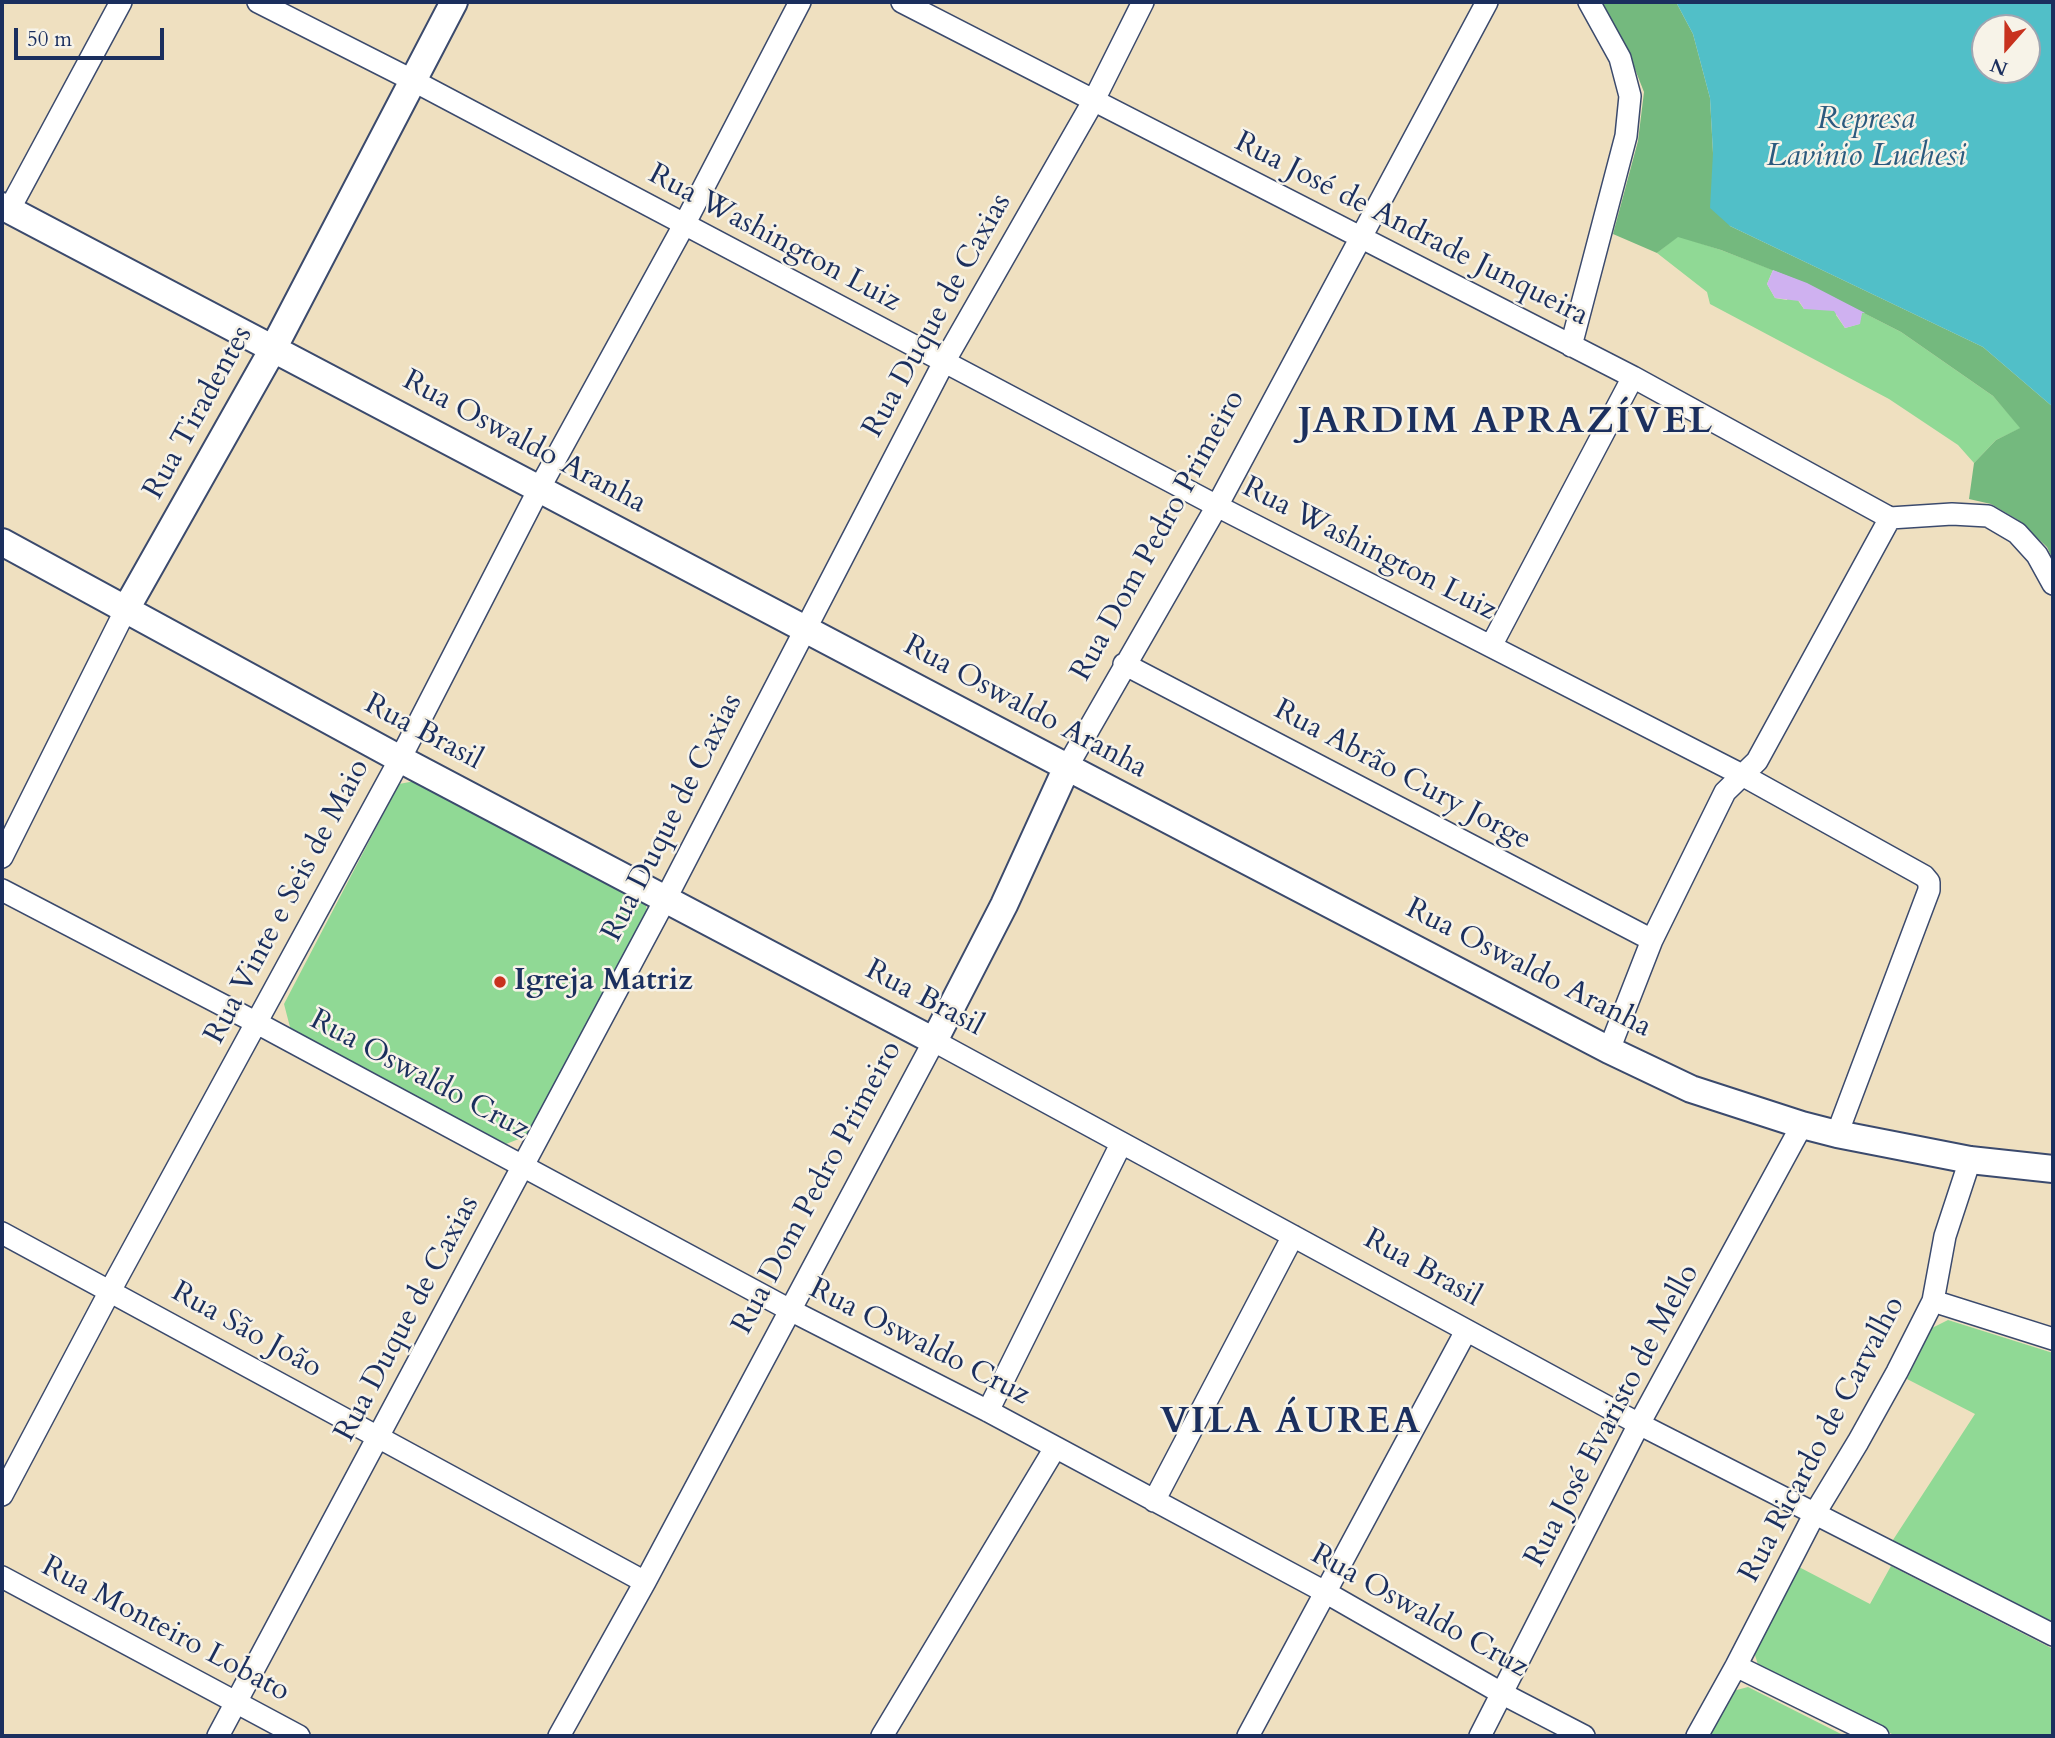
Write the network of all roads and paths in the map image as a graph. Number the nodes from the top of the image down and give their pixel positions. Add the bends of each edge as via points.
1 (121, 2) edge
2 (258, 2) edge
3 (454, 2) edge
4 (800, 2) edge
5 (902, 2) edge
6 (1143, 2) edge
7 (1487, 2) edge
8 (1589, 2) edge
9 (412, 80) junction
10 (1094, 100) junction
11 (4, 213) edge
12 (684, 225) junction
13 (1360, 237) junction
14 (1571, 346) junction
15 (274, 349) junction
16 (943, 362) junction
17 (1633, 377) junction
18 (539, 489) junction
19 (1217, 506) junction
20 (1890, 518) junction
21 (2, 542) edge
22 (2053, 584) edge
23 (126, 609) junction
24 (804, 629) junction
25 (1491, 646) junction
26 (1124, 664) junction
27 (400, 759) junction
28 (1066, 767) junction
29 (1744, 776) junction
30 (2, 858) edge
31 (2, 890) edge
32 (665, 900) junction
33 (1652, 940) junction
34 (257, 1023) junction
35 (934, 1041) junction
36 (1609, 1049) junction
37 (1802, 1125) junction
38 (1837, 1134) junction
39 (1121, 1144) junction
40 (1970, 1160) junction
41 (523, 1166) junction
42 (2053, 1169) edge
43 (2, 1233) edge
44 (1293, 1236) junction
45 (110, 1291) junction
46 (1933, 1301) junction
47 (790, 1310) junction
48 (1466, 1331) junction
49 (2053, 1339) edge
50 (988, 1411) junction
51 (1639, 1424) junction
52 (379, 1438) junction
53 (1055, 1448) junction
54 (2, 1495) edge
55 (1154, 1501) junction
56 (1815, 1513) junction
57 (2, 1577) edge
58 (645, 1583) junction
59 (1325, 1592) junction
60 (2053, 1635) edge
61 (1736, 1666) junction
62 (1503, 1693) junction
63 (237, 1702) junction
64 (218, 1736) edge
65 (299, 1736) edge
66 (559, 1736) edge
67 (882, 1736) edge
68 (1248, 1736) edge
69 (1480, 1736) edge
70 (1584, 1736) edge
71 (1697, 1736) edge
72 (1878, 1736) edge

1 - 11 street
2 - 9 street, Rua Washington Luiz
3 - 9 street, Rua Tiradentes
4 - 12 street, Rua Vinte e Seis de Maio
5 - 10 street, Rua José de Andrade Junqueira
6 - 10 street, Rua Duque de Caxias
7 - 13 street, Rua Dom Pedro Primeiro
8 - 14 street via 1620,58 1630,96 1626,136
9 - 12 street, Rua Washington Luiz
9 - 15 street, Rua Tiradentes
10 - 13 street, Rua José de Andrade Junqueira
10 - 16 street, Rua Duque de Caxias
11 - 15 street, Rua Oswaldo Aranha
12 - 16 street, Rua Washington Luiz
12 - 18 street, Rua Vinte e Seis de Maio
13 - 14 street, Rua José de Andrade Junqueira
13 - 19 street, Rua Dom Pedro Primeiro
14 - 17 street, Rua José de Andrade Junqueira
15 - 18 street, Rua Oswaldo Aranha
15 - 23 street, Rua Tiradentes
16 - 19 street, Rua Washington Luiz
16 - 24 street, Rua Duque de Caxias
17 - 20 street, Rua José de Andrade Junqueira
17 - 25 street
18 - 24 street, Rua Oswaldo Aranha
18 - 27 street, Rua Vinte e Seis de Maio
19 - 25 street, Rua Washington Luiz
19 - 26 street, Rua Dom Pedro Primeiro
20 - 22 street via 1988,516 2017,533 2037,555
20 - 29 street via 1758,761
21 - 23 street, Rua Brasil
23 - 27 street, Rua Brasil
23 - 30 street, Rua Tiradentes
24 - 28 street, Rua Oswaldo Aranha
24 - 32 street, Rua Duque de Caxias
25 - 29 street, Rua Washington Luiz
26 - 28 street, Rua Dom Pedro Primeiro
26 - 33 street, Rua Abrão Cury Jorge
27 - 32 street, Rua Brasil
27 - 34 street, Rua Vinte e Seis de Maio
28 - 35 street, Rua Dom Pedro Primeiro via 1004,905
28 - 36 street, Rua Oswaldo Aranha
29 - 33 street via 1725,792
29 - 38 street, Rua Washington Luiz via 1924,876 1929,883
31 - 34 street, Rua Oswaldo Cruz
32 - 35 street, Rua Brasil
32 - 41 street, Rua Duque de Caxias
33 - 36 street
34 - 41 street, Rua Oswaldo Cruz
34 - 45 street, Rua Vinte e Seis de Maio
35 - 39 street, Rua Brasil
35 - 47 street, Rua Dom Pedro Primeiro
36 - 37 street, Rua Oswaldo Aranha via 1691,1089
37 - 38 street, Rua Oswaldo Aranha
37 - 51 street, Rua José Evaristo de Mello
38 - 40 street, Rua Oswaldo Aranha
39 - 44 street, Rua Brasil
39 - 50 street
40 - 42 street, Rua Oswaldo Aranha
40 - 46 street, Rua Ricardo de Carvalho via 1945,1236
41 - 47 street, Rua Oswaldo Cruz
41 - 52 street, Rua Duque de Caxias
43 - 45 street, Rua São João
44 - 48 street, Rua Brasil
44 - 55 street
45 - 52 street, Rua São João
45 - 54 street, Rua Vinte e Seis de Maio
46 - 49 street
46 - 56 street, Rua Ricardo de Carvalho
47 - 50 street, Rua Oswaldo Cruz
47 - 58 street, Rua Dom Pedro Primeiro
48 - 51 street, Rua Brasil
48 - 59 street
50 - 53 street, Rua Oswaldo Cruz
51 - 56 street, Rua Brasil
51 - 62 street, Rua José Evaristo de Mello
52 - 58 street, Rua São João
52 - 63 street, Rua Duque de Caxias
53 - 55 street, Rua Oswaldo Cruz
53 - 67 street
55 - 59 street, Rua Oswaldo Cruz
56 - 60 street, Rua Brasil
56 - 61 street, Rua Ricardo de Carvalho
57 - 63 street, Rua Monteiro Lobato
58 - 66 street, Rua Dom Pedro Primeiro
59 - 62 street, Rua Oswaldo Cruz
59 - 68 street
61 - 71 street, Rua Ricardo de Carvalho
61 - 72 street
62 - 69 street, Rua José Evaristo de Mello
62 - 70 street, Rua Oswaldo Cruz
63 - 64 street, Rua Duque de Caxias
63 - 65 street, Rua Monteiro Lobato

